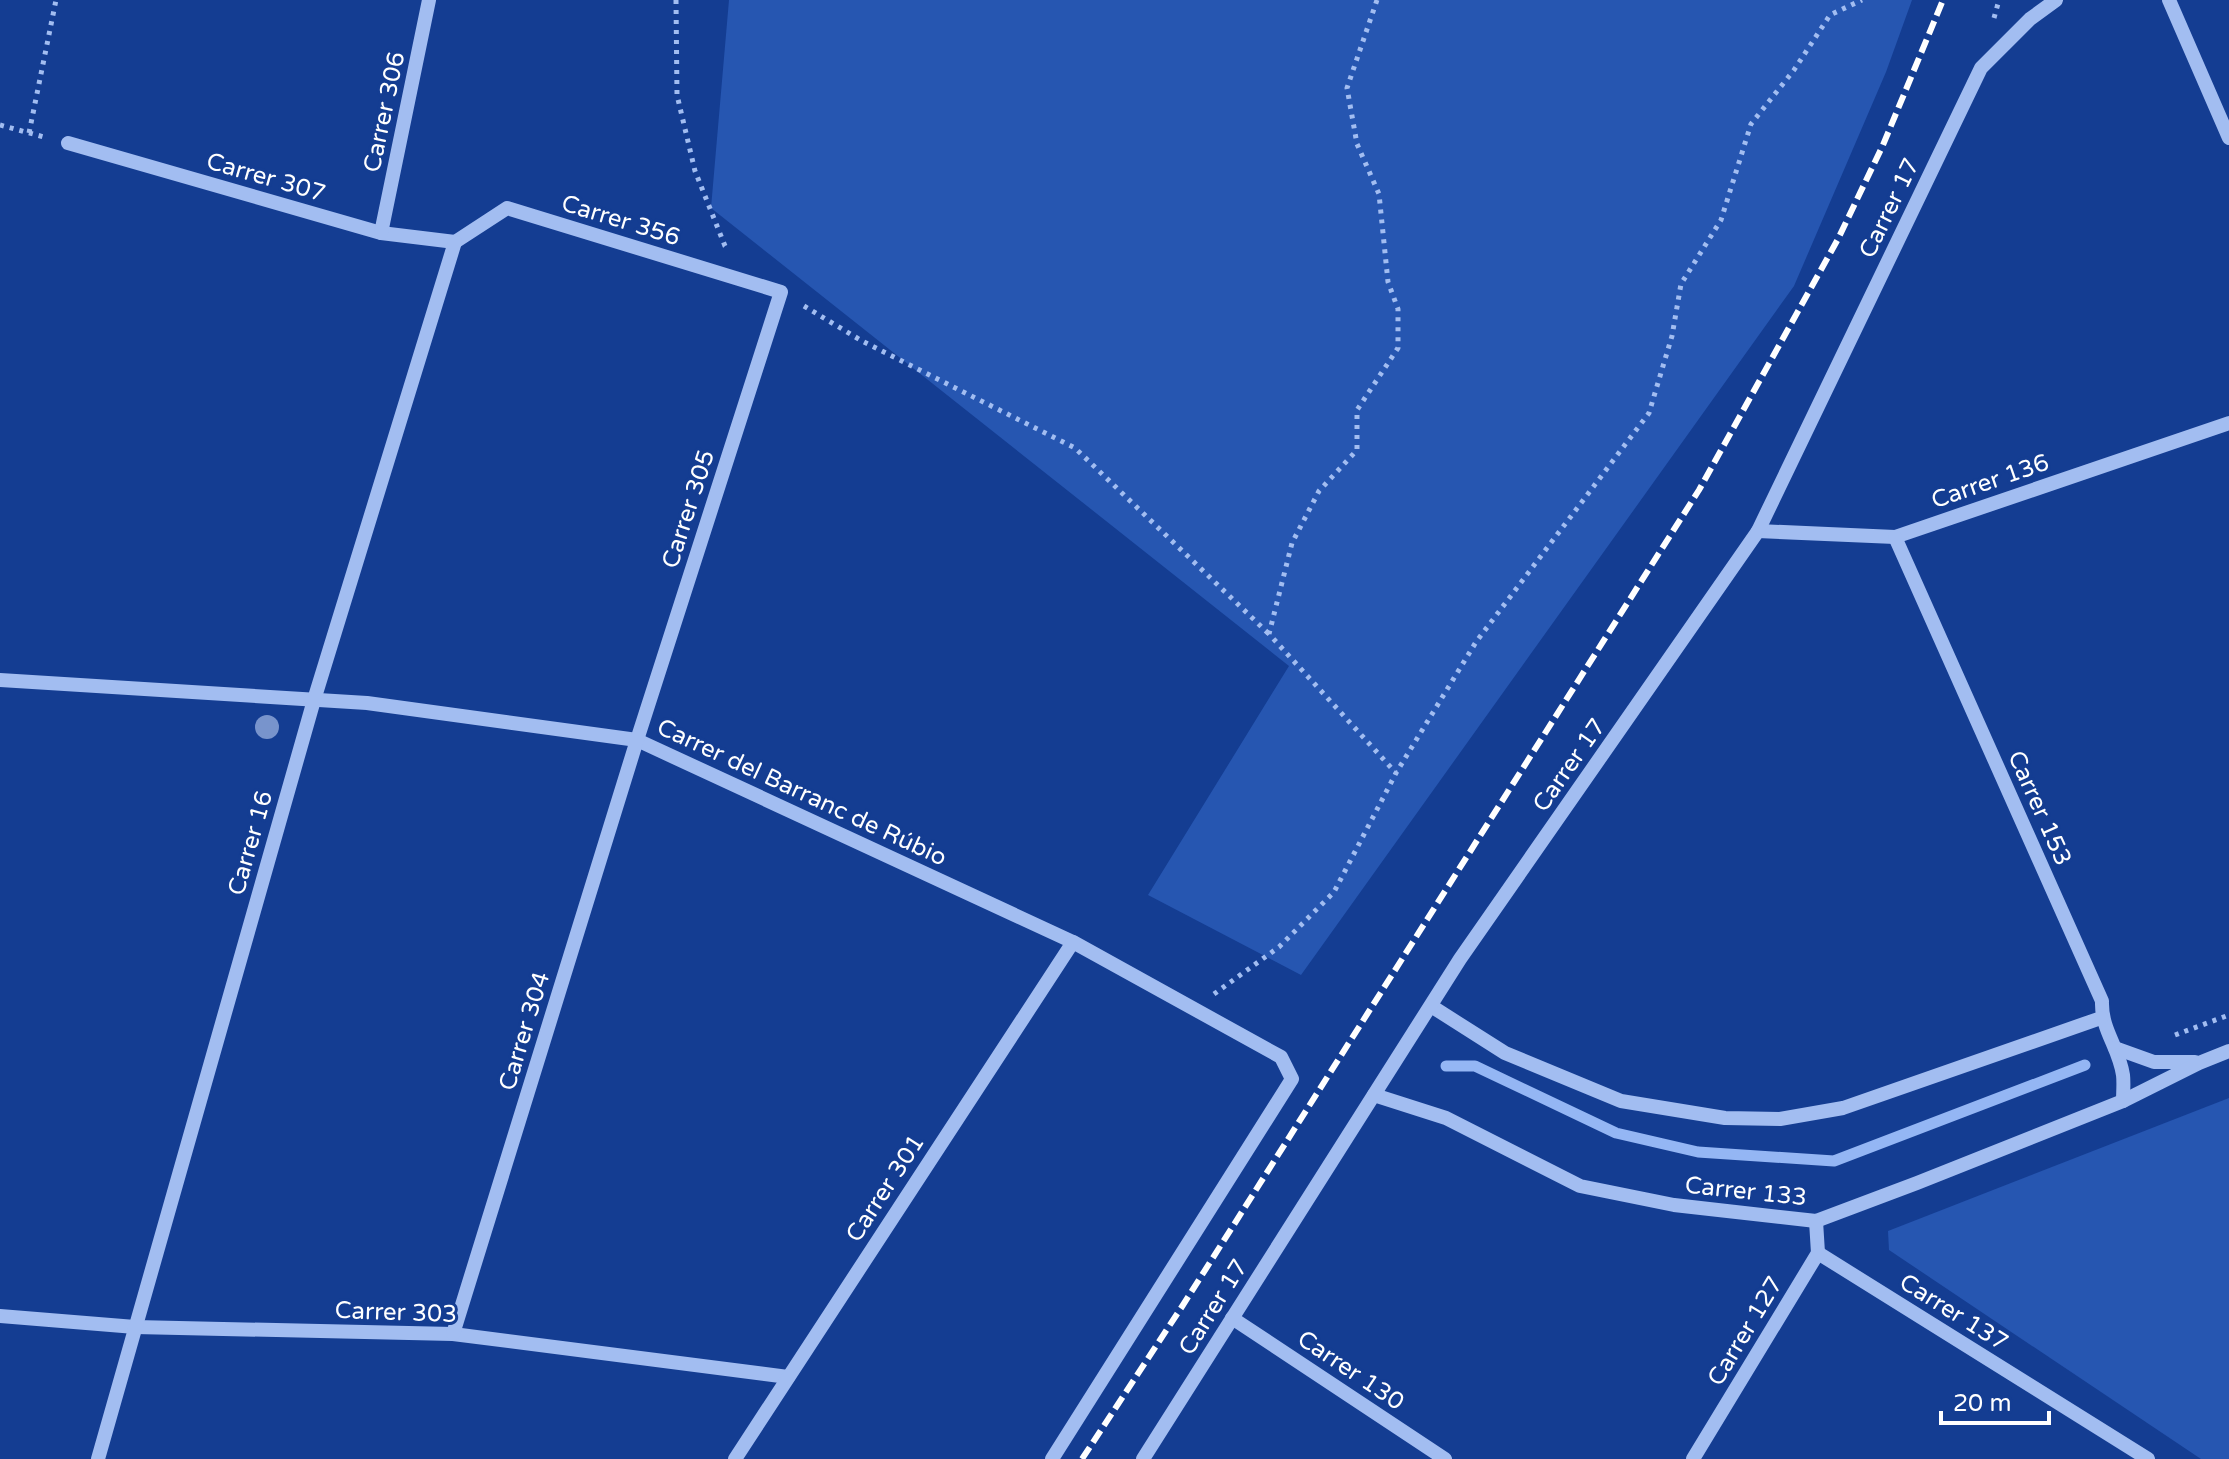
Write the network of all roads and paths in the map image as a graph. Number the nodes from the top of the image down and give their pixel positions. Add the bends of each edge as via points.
1 (56, 0) edge
2 (429, 0) edge
3 (676, 0) edge
4 (1377, 0) edge
5 (1862, 0) edge
6 (2056, 0) edge
7 (2169, 0) edge
8 (0, 125) edge
9 (29, 133) junction
10 (2229, 138) edge
11 (68, 143) joint
12 (381, 233) junction
13 (455, 242) junction
14 (736, 256) dead end
15 (781, 292) junction
16 (2229, 423) edge
17 (1758, 531) junction
18 (1895, 537) junction
19 (1269, 634) junction
20 (0, 680) edge
21 (314, 700) junction
22 (637, 740) junction
23 (1396, 773) junction
24 (1073, 942) junction
25 (1431, 1006) junction
26 (1193, 1008) junction
27 (2229, 1015) edge
28 (2101, 1018) junction
29 (2168, 1037) dead end
30 (2115, 1048) junction
31 (2229, 1051) edge
32 (2199, 1063) junction
33 (1374, 1095) junction
34 (2123, 1101) junction
35 (1816, 1221) junction
36 (1818, 1253) junction
37 (0, 1316) edge
38 (1232, 1318) junction
39 (135, 1327) junction
40 (453, 1334) junction
41 (788, 1377) junction
42 (98, 1459) edge
43 (735, 1459) edge
44 (1052, 1459) edge
45 (1143, 1459) edge
46 (1445, 1459) edge
47 (1693, 1459) edge
48 (2148, 1459) edge

1 - 9 path
2 - 12 street, Carrer 306
3 - 14 path via 677,95 695,171 725,246
4 - 19 path via 1347,88 1357,144 1379,194 1388,282 1398,309 1398,348 1357,410 1357,450 1319,491 1292,543
5 - 23 path via 1830,15 1751,124 1721,220 1681,284 1649,413 1476,642
6 - 17 street, Carrer 17 via 1981,68
7 - 10 street
8 - 9 path
9 - 11 path
11 - 12 street, Carrer 307
12 - 13 street, Carrer 307
13 - 15 street, Carrer 356 via 507,208
13 - 21 street, Carrer 16
15 - 19 path via 862,341 1075,448
15 - 22 street, Carrer 305
16 - 18 street, Carrer 136
17 - 18 street, Carrer 136
17 - 25 street, Carrer 17
18 - 28 street, Carrer 153 via 2102,1001
19 - 23 path
20 - 21 street, Carrer del Barranc de Rúbio
21 - 22 street, Carrer del Barranc de Rúbio
21 - 39 street, Carrer 16
22 - 24 street, Carrer del Barranc de Rúbio
22 - 40 street, Carrer 304
23 - 26 path via 1334,892 1279,947
24 - 26 street, Carrer del Barranc de Rúbio
24 - 41 street, Carrer 301
25 - 28 street via 1505,1053 1621,1101 1725,1118 1780,1119 1843,1108
25 - 33 street, Carrer 17
26 - 44 street, Carrer del Barranc de Rúbio via 1281,1057 1292,1079
27 - 29 path
28 - 30 street, Carrer 153
30 - 32 street, Carrer 133 via 2154,1062
30 - 34 street, Carrer 153
31 - 32 street, Carrer 133
32 - 34 street, Carrer 133
33 - 35 street, Carrer 133 via 1446,1118 1580,1186 1674,1205
33 - 38 street, Carrer 17
34 - 35 street, Carrer 133
35 - 36 street
36 - 47 street, Carrer 127
36 - 48 street, Carrer 137
37 - 39 street, Carrer 303
38 - 45 street, Carrer 17
38 - 46 street, Carrer 130
39 - 40 street, Carrer 303
39 - 42 street, Carrer 16
40 - 41 street, Carrer 303
41 - 43 street, Carrer 301

